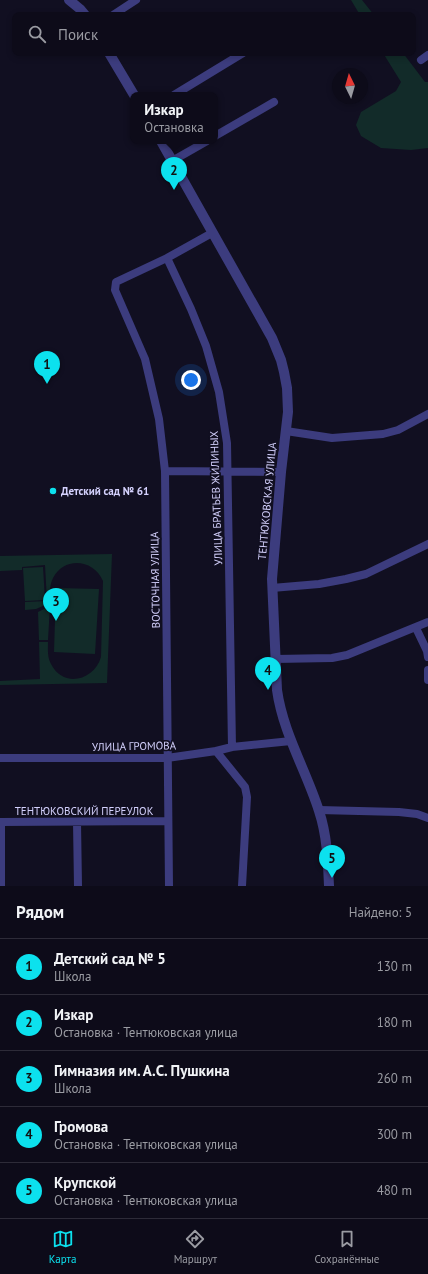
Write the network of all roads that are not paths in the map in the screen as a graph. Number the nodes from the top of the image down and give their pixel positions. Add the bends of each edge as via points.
1 (69, 0) edge
2 (136, 0) edge
3 (83, 12) edge
4 (118, 12) edge
5 (111, 56) edge
6 (238, 56) edge
7 (132, 92) edge
8 (179, 92) edge
9 (274, 102) dead end
10 (218, 134) edge
11 (163, 144) edge
12 (202, 144) edge
13 (172, 161) junction
14 (212, 233) junction
15 (167, 258) junction
16 (428, 414) edge
17 (286, 431) junction
18 (164, 470) junction
19 (228, 471) junction
20 (281, 472) junction
21 (428, 544) edge
22 (272, 588) junction
23 (428, 622) edge
24 (416, 628) junction
25 (428, 657) edge
26 (275, 659) junction
27 (428, 670) edge
28 (428, 680) edge
29 (291, 741) junction
30 (232, 747) junction
31 (216, 750) junction
32 (0, 758) edge
33 (167, 758) junction
34 (319, 810) junction
35 (428, 817) edge
36 (168, 821) junction
37 (1, 822) edge
38 (77, 822) junction
39 (1, 886) edge
40 (78, 886) edge
41 (169, 886) edge
42 (242, 886) edge
43 (329, 886) edge

1 - 3 street
2 - 4 street
5 - 7 street
6 - 8 street
9 - 10 street
11 - 13 street, ТЕНТЮКОВСКАЯ УЛИЦА
12 - 13 street
13 - 14 street, ТЕНТЮКОВСКАЯ УЛИЦА
14 - 15 street
14 - 17 street, ТЕНТЮКОВСКАЯ УЛИЦА via 272,338 281,360 287,388
15 - 18 street, ВОСТОЧНАЯ УЛИЦА via 116,282 115,290 144,359 152,387 159,419
15 - 19 street, УЛИЦА БРАТЬЕВ ЖИЛИНЫХ via 206,346 219,392 227,443
16 - 17 street via 398,430 384,434 332,438
17 - 20 street, ТЕНТЮКОВСКАЯ УЛИЦА
18 - 19 street
18 - 33 street, ВОСТОЧНАЯ УЛИЦА
19 - 20 street
19 - 30 street, УЛИЦА БРАТЬЕВ ЖИЛИНЫХ
20 - 22 street, ТЕНТЮКОВСКАЯ УЛИЦА
21 - 22 street via 366,574 319,584
22 - 26 street, ТЕНТЮКОВСКАЯ УЛИЦА
23 - 24 street
24 - 25 street
24 - 26 street via 347,655 332,658
26 - 29 street, ТЕНТЮКОВСКАЯ УЛИЦА via 279,704
27 - 28 street
29 - 30 street, УЛИЦА ГРОМОВА
29 - 34 street, ТЕНТЮКОВСКАЯ УЛИЦА
30 - 31 street, УЛИЦА ГРОМОВА
31 - 33 street, УЛИЦА ГРОМОВА
31 - 42 street via 245,788 247,798
32 - 33 street, УЛИЦА ГРОМОВА
33 - 36 street, ВОСТОЧНАЯ УЛИЦА
34 - 35 street via 399,812
34 - 43 street, ТЕНТЮКОВСКАЯ УЛИЦА via 325,836
36 - 38 street, ТЕНТЮКОВСКИЙ ПЕРЕУЛОК
36 - 41 street, ВОСТОЧНАЯ УЛИЦА
37 - 38 street, ТЕНТЮКОВСКИЙ ПЕРЕУЛОК
37 - 39 street
38 - 40 street

